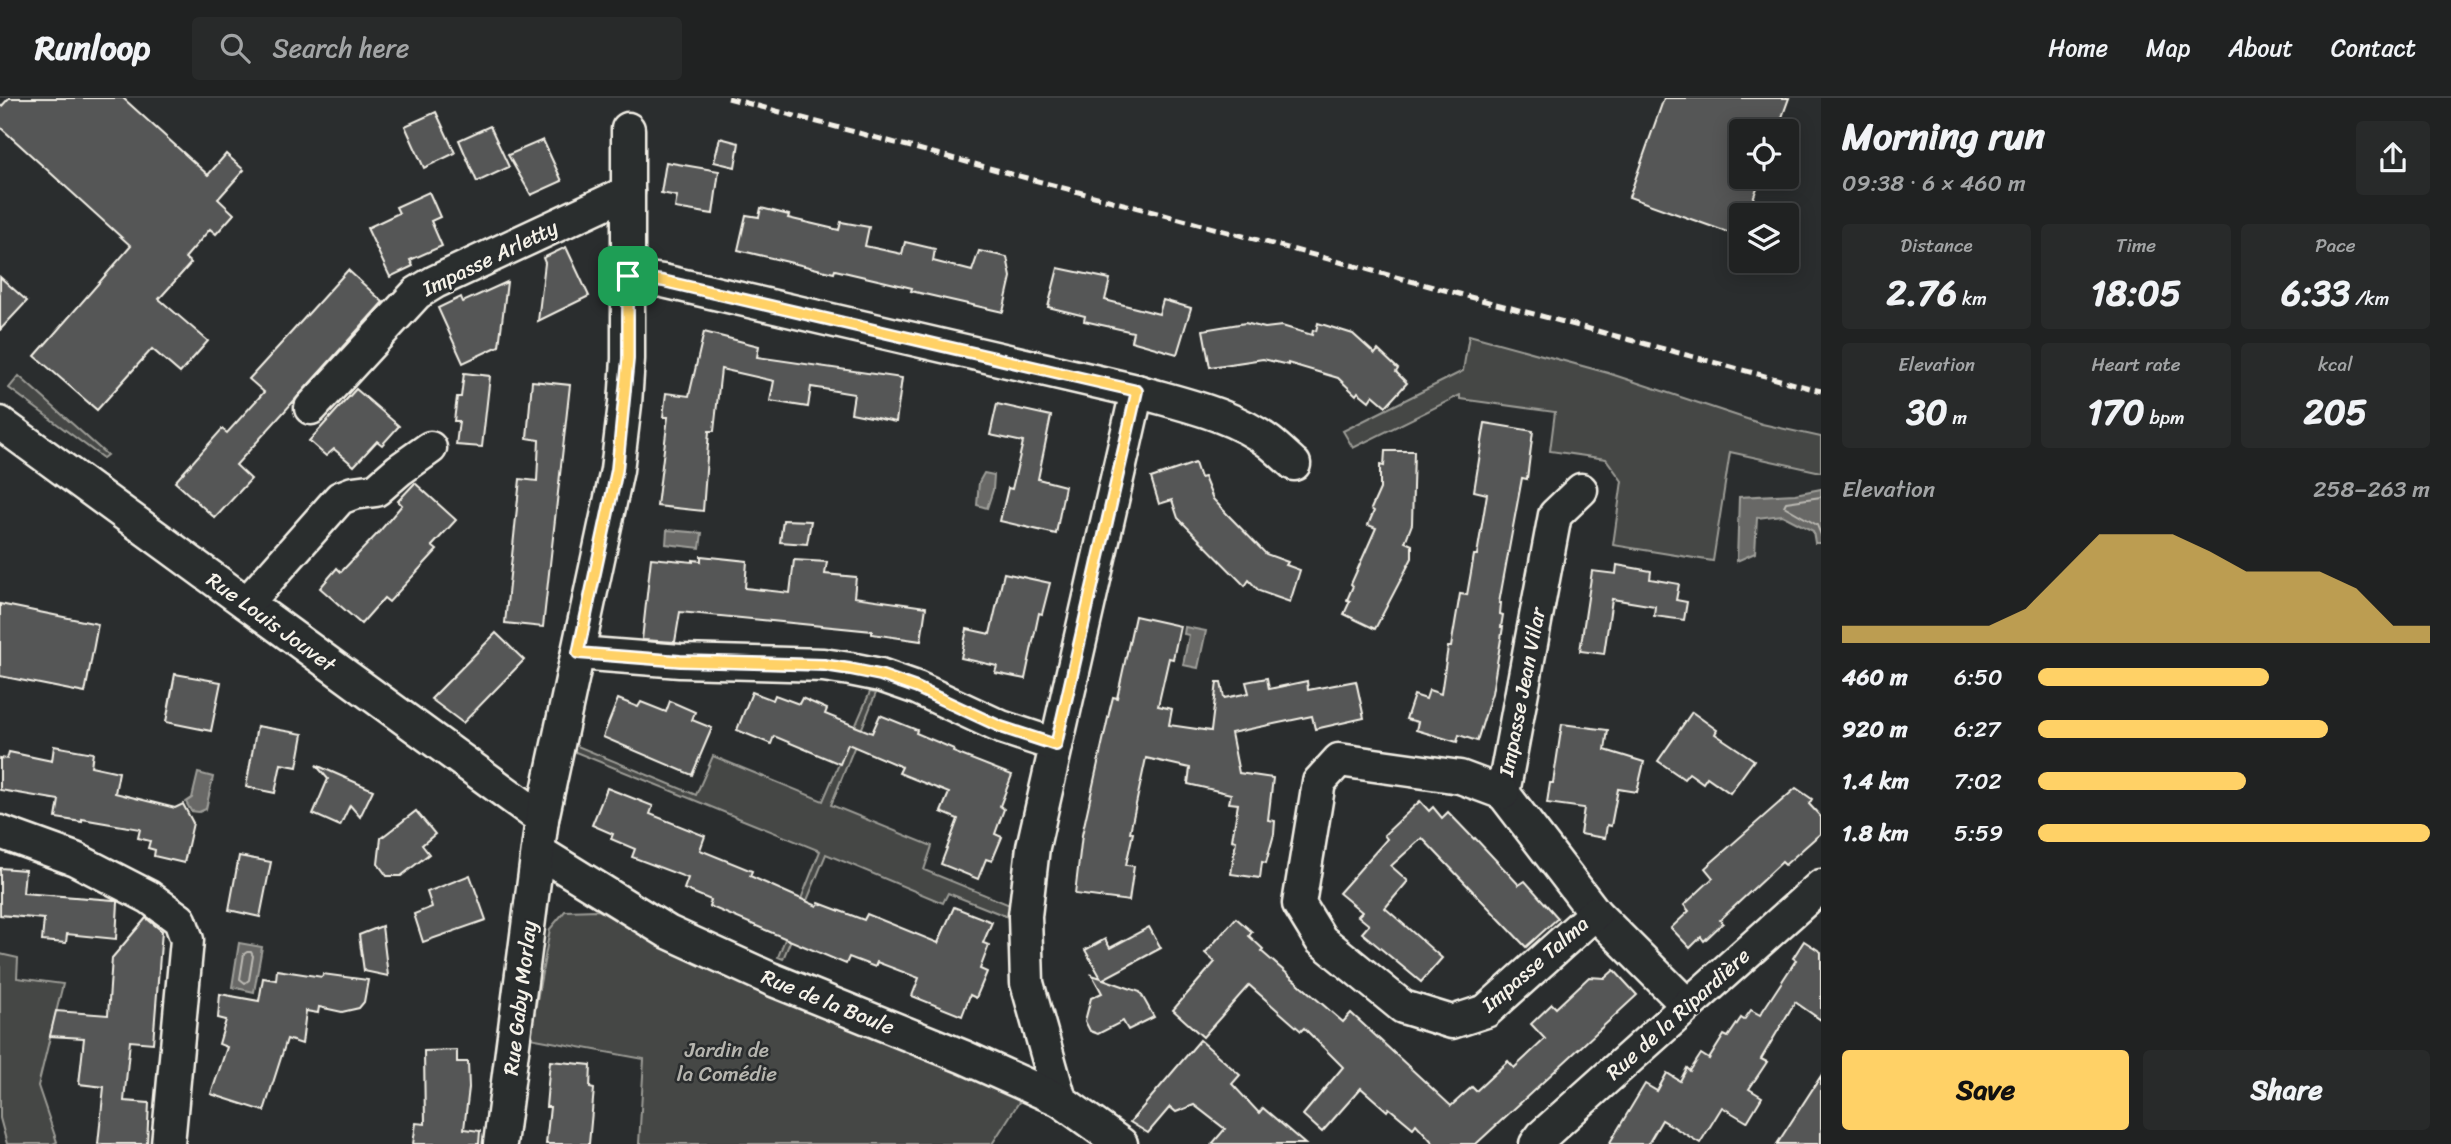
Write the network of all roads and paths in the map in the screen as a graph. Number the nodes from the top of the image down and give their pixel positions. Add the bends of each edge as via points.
1 (628, 129) dead end
2 (628, 192) junction
3 (628, 276) junction
4 (1137, 391) junction
5 (312, 408) dead end
6 (0, 423) edge
7 (430, 448) dead end
8 (1294, 464) dead end
9 (1581, 490) dead end
10 (247, 603) junction
11 (578, 653) junction
12 (1056, 745) junction
13 (1503, 793) junction
14 (542, 820) junction
15 (0, 832) edge
16 (539, 852) junction
17 (1821, 886) edge
18 (1595, 913) junction
19 (1687, 1005) junction
20 (1060, 1100) junction
21 (168, 1144) edge
22 (500, 1144) edge
23 (1121, 1144) edge
24 (1536, 1144) edge

1 - 2 street, Rue Gaby Morlay
2 - 3 street, Rue Gaby Morlay
2 - 5 street, Impasse Arletty via 417,293
3 - 4 street
3 - 11 street, Rue Gaby Morlay via 626,393 617,470
4 - 8 street via 1244,427
4 - 12 street
6 - 10 street, Rue Louis Jouvet
7 - 10 street via 376,490 340,498
9 - 13 street, Impasse Jean Vilar via 1555,515
10 - 14 street, Rue Louis Jouvet
11 - 12 street via 850,669 917,688 1001,727
11 - 14 street, Rue Gaby Morlay
12 - 20 street via 1033,847 1025,916 1027,983
13 - 18 street, Impasse Jean Vilar
13 - 18 street, Impasse Talma via 1460,777 1339,760 1319,782 1298,904 1321,940 1403,1007 1452,1022 1486,1012
14 - 16 street, Rue Gaby Morlay
15 - 21 street via 75,859 149,897 180,920 187,940
16 - 20 street, Rue de la Boule via 667,932
16 - 22 street, Rue Gaby Morlay
17 - 19 street, Rue de la Ripardière
18 - 19 street, Impasse Jean Vilar
19 - 24 street, Rue de la Ripardière
20 - 23 street, Rue de la Boule

